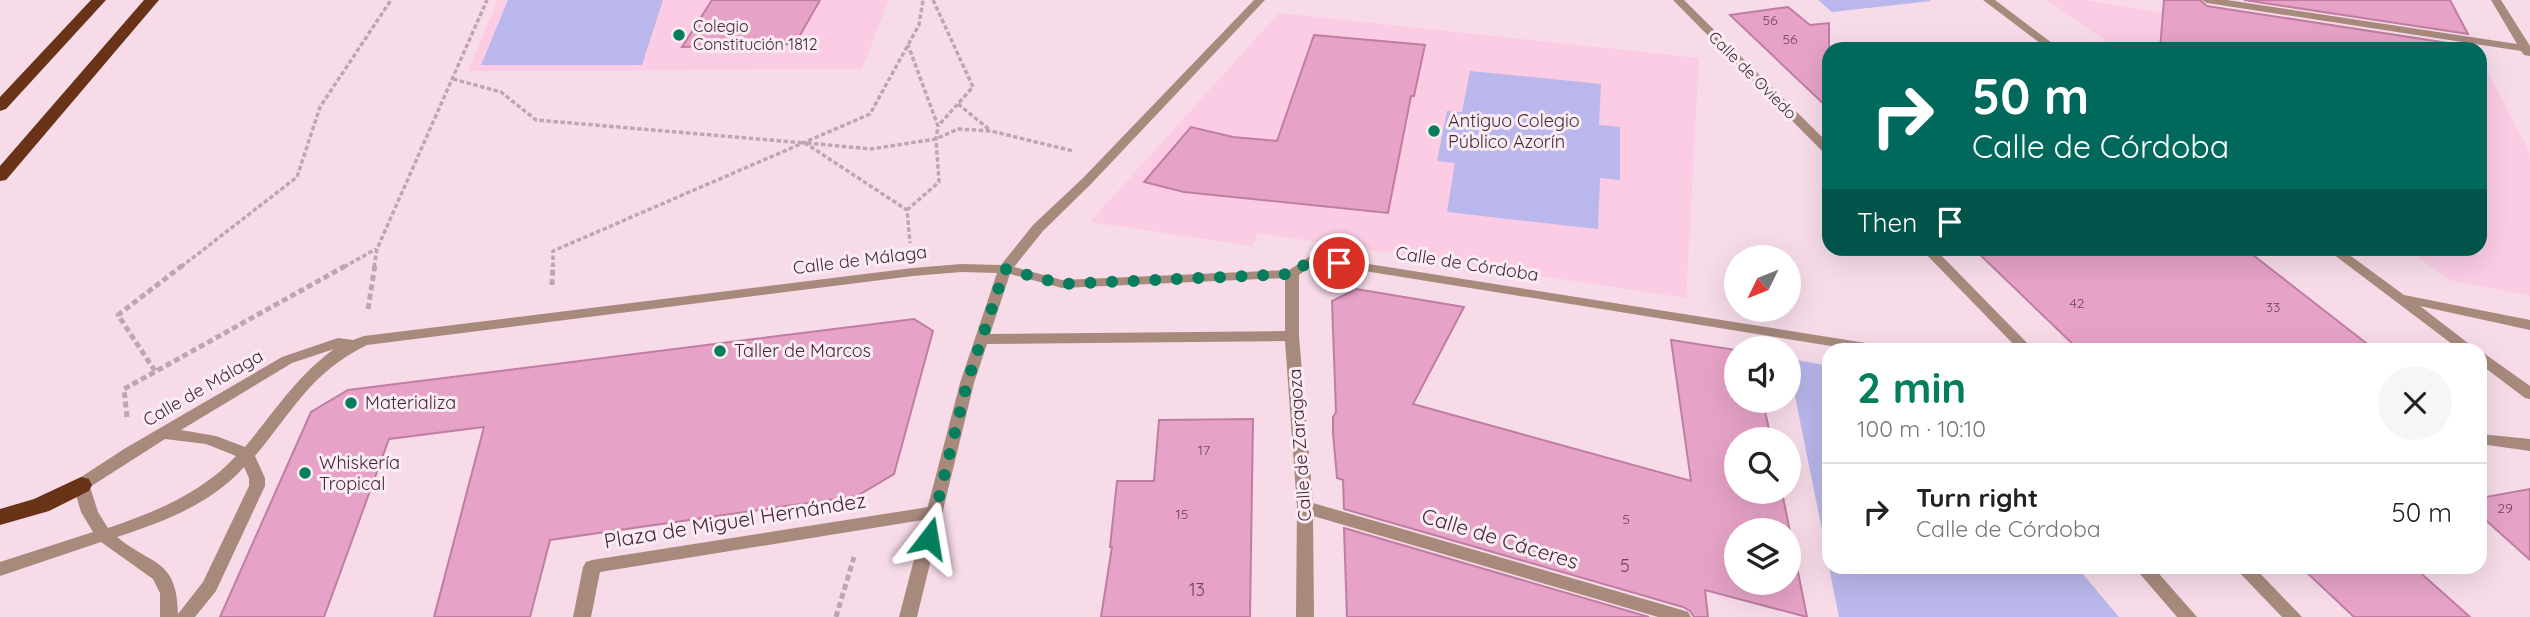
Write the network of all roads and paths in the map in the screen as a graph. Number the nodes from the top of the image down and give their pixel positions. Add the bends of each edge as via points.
1 (99, 0) edge
2 (152, 0) edge
3 (390, 0) edge
4 (487, 0) edge
5 (923, 0) edge
6 (933, 0) edge
7 (1261, 0) edge
8 (1678, 0) edge
9 (1988, 0) edge
10 (2207, 0) edge
11 (2496, 0) edge
12 (2045, 42) edge
13 (2472, 42) edge
14 (908, 44) junction
15 (2487, 44) edge
16 (2529, 51) edge
17 (453, 79) junction
18 (958, 104) junction
19 (0, 106) edge
20 (937, 126) junction
21 (990, 131) junction
22 (936, 139) junction
23 (805, 143) junction
24 (1822, 144) edge
25 (1108, 159) junction
26 (0, 176) edge
27 (908, 210) junction
28 (377, 249) junction
29 (1934, 256) edge
30 (2342, 256) edge
31 (1005, 269) junction
32 (913, 272) junction
33 (1292, 274) junction
34 (2400, 298) junction
35 (550, 317) junction
36 (2530, 325) edge
37 (1292, 336) junction
38 (980, 339) junction
39 (358, 343) junction
40 (1842, 343) edge
41 (2020, 343) edge
42 (2461, 343) edge
43 (2487, 362) edge
44 (155, 371) junction
45 (2530, 394) edge
46 (162, 434) junction
47 (2487, 440) edge
48 (2530, 445) edge
49 (130, 453) junction
50 (246, 454) junction
51 (81, 485) junction
52 (1305, 506) junction
53 (936, 512) junction
54 (0, 517) edge
55 (864, 523) junction
56 (106, 536) junction
57 (0, 569) edge
58 (2149, 574) edge
59 (2250, 574) edge
60 (169, 617) edge
61 (185, 617) edge
62 (582, 617) edge
63 (836, 617) edge
64 (908, 617) edge
65 (1306, 617) edge
66 (1682, 617) edge
67 (2188, 617) edge
68 (2293, 617) edge

1 - 19 highway
2 - 26 highway
3 - 44 path via 320,107 297,177 118,315
4 - 17 path
5 - 14 path via 919,25
6 - 18 path via 973,87
7 - 25 street
8 - 24 street, Calle de Oviedo
9 - 12 street
10 - 13 street
11 - 16 street
14 - 20 path
14 - 23 path via 870,114
15 - 16 street
17 - 23 path via 501,92 537,120
17 - 28 path
18 - 20 path
18 - 21 path
20 - 22 path
21 - 22 path via 958,129
21 - 25 path
22 - 23 path via 871,149
22 - 27 path via 939,182
23 - 27 path
23 - 35 path via 553,251
25 - 31 street via 1038,228
27 - 32 path
28 - 39 path
28 - 44 path
29 - 41 street
30 - 34 street
31 - 32 street, Calle de Málaga
31 - 33 street, Calle de Córdoba via 1062,284
31 - 38 street
32 - 35 street, Calle de Málaga
33 - 37 street, Calle de Zaragoza
33 - 40 street, Calle de Córdoba via 1312,259
34 - 36 street
34 - 42 street
35 - 39 street, Calle de Málaga
37 - 38 street
37 - 52 street, Calle de Zaragoza
38 - 53 street
39 - 46 street, Calle de Málaga via 338,343 288,360
39 - 50 street via 302,384
43 - 45 street
44 - 49 path via 124,389
46 - 49 street, Calle de Málaga
46 - 50 street via 222,442
47 - 48 street
49 - 51 street, Calle de Málaga
50 - 56 street via 207,490
50 - 61 street via 257,486 210,586
51 - 54 highway via 41,505
51 - 56 street via 92,518
52 - 65 street, Calle de Zaragoza
52 - 66 street, Calle de Cáceres
53 - 55 street, Plaza de Miguel Hernández
53 - 64 street
55 - 62 street, Plaza de Miguel Hernández via 592,567
55 - 63 path
56 - 57 street
56 - 60 street via 155,569 168,591
58 - 67 street
59 - 68 street

